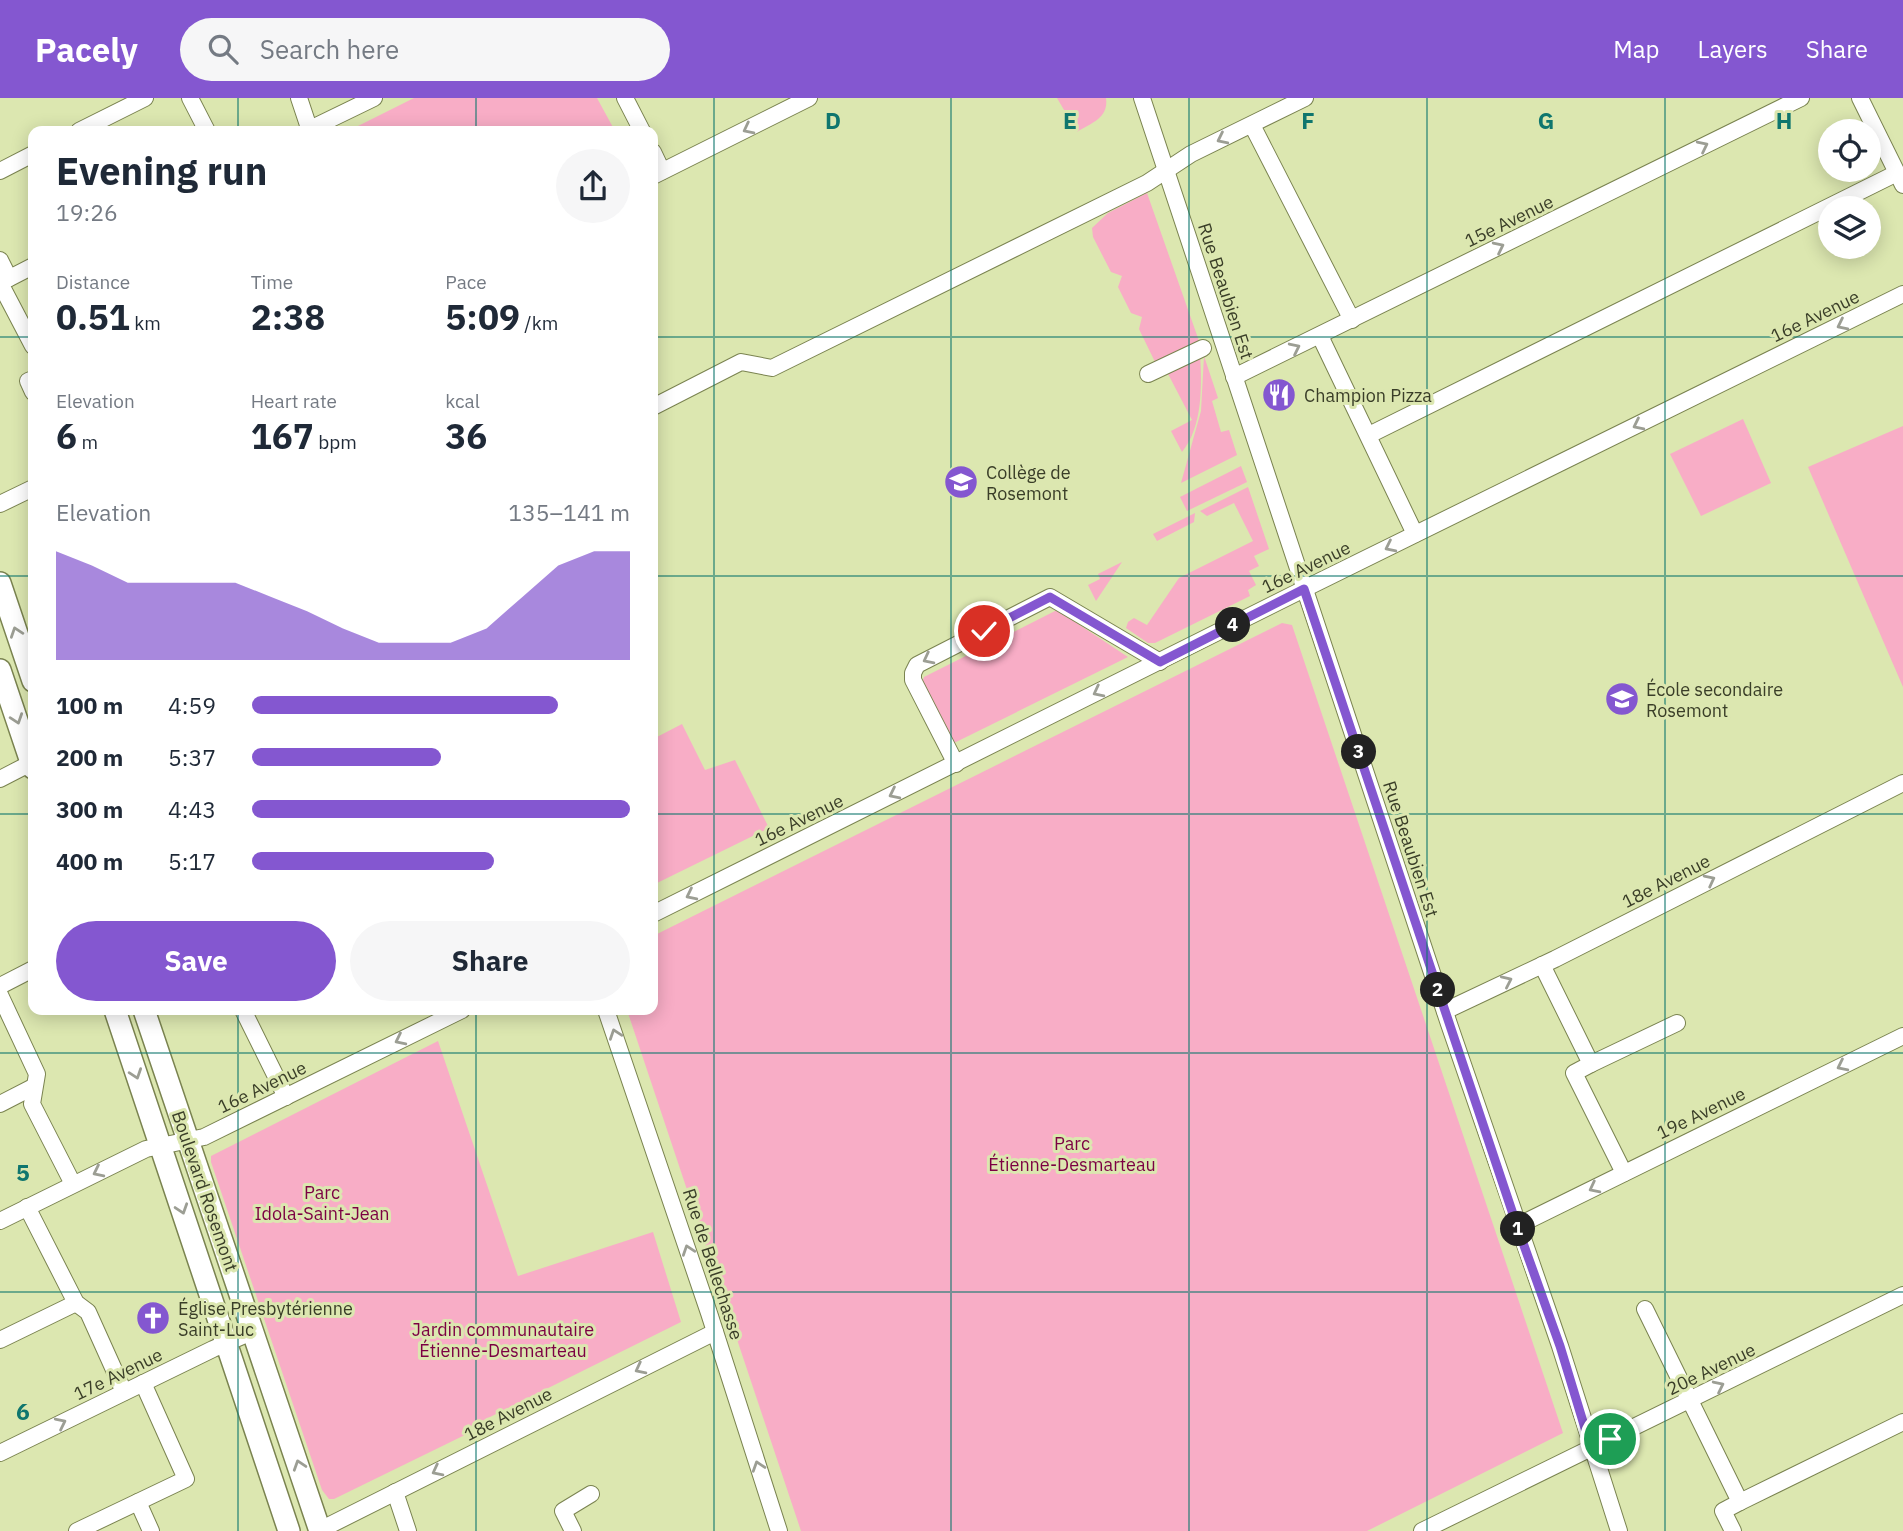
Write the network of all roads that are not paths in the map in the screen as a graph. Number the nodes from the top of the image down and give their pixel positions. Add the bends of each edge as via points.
1 (145, 98) edge
2 (190, 98) edge
3 (299, 98) edge
4 (374, 98) edge
5 (625, 98) edge
6 (809, 98) edge
7 (1142, 98) edge
8 (1305, 98) edge
9 (1801, 98) edge
10 (1860, 98) edge
11 (1276, 104) edge
12 (1252, 125) junction
13 (89, 126) edge
14 (204, 126) edge
15 (307, 126) edge
16 (318, 126) edge
17 (639, 126) edge
18 (28, 157) edge
19 (0, 171) edge
20 (1166, 171) junction
21 (658, 174) edge
22 (1900, 179) edge
23 (0, 260) edge
24 (28, 268) edge
25 (3, 281) edge
26 (1903, 294) edge
27 (1352, 320) junction
28 (28, 335) edge
29 (1320, 336) junction
30 (1203, 348) dead end
31 (1148, 374) dead end
32 (1234, 377) junction
33 (658, 404) edge
34 (1369, 435) junction
35 (28, 490) edge
36 (0, 504) edge
37 (1415, 534) junction
38 (0, 583) edge
39 (1304, 589) junction
40 (1160, 662) junction
41 (28, 666) edge
42 (0, 670) edge
43 (28, 750) edge
44 (956, 764) junction
45 (28, 766) edge
46 (0, 779) edge
47 (1903, 783) edge
48 (658, 912) edge
49 (1542, 965) junction
50 (28, 972) edge
51 (0, 986) edge
52 (0, 995) edge
53 (1445, 1011) junction
54 (117, 1015) edge
55 (146, 1015) edge
56 (245, 1015) edge
57 (451, 1015) edge
58 (608, 1015) edge
59 (1677, 1023) dead end
60 (1903, 1036) edge
61 (1591, 1064) junction
62 (33, 1087) junction
63 (286, 1097) junction
64 (0, 1104) edge
65 (187, 1142) junction
66 (160, 1145) junction
67 (1624, 1172) junction
68 (73, 1184) junction
69 (27, 1207) junction
70 (0, 1221) edge
71 (1517, 1226) junction
72 (1903, 1295) edge
73 (76, 1303) junction
74 (1646, 1309) dead end
75 (254, 1331) junction
76 (715, 1332) junction
77 (0, 1340) edge
78 (227, 1342) junction
79 (143, 1383) junction
80 (124, 1392) junction
81 (1691, 1400) junction
82 (1903, 1422) edge
83 (1591, 1448) junction
84 (0, 1453) edge
85 (395, 1492) junction
86 (591, 1494) dead end
87 (138, 1502) junction
88 (1740, 1502) junction
89 (77, 1531) edge
90 (151, 1531) edge
91 (289, 1531) edge
92 (319, 1531) edge
93 (408, 1531) edge
94 (573, 1531) edge
95 (779, 1531) edge
96 (1422, 1531) edge
97 (1619, 1531) edge
98 (1733, 1531) edge

1 - 13 street
2 - 14 street
3 - 15 street
4 - 16 street
5 - 17 street
6 -> 21 street
7 - 20 street, Rue Beaubien Est
8 - 11 street
27 -> 9 street, 15e Avenue
10 - 22 street
11 - 12 street
12 -> 20 street
12 - 27 street
18 - 19 street
20 - 32 street, Rue Beaubien Est
20 - 33 street via 772,368 741,362
22 - 34 street
23 - 25 street
24 - 25 street
25 - 28 street
26 -> 37 street, 16e Avenue
27 - 29 street, 15e Avenue
32 -> 29 street, 15e Avenue
29 - 34 street
30 - 31 street
32 - 39 street, Rue Beaubien Est
34 - 37 street
35 - 36 street
37 -> 39 street, 16e Avenue
41 -> 38 main road
39 - 40 street, 16e Avenue
39 - 53 street, Rue Beaubien Est
40 -> 44 street, 16e Avenue
40 -> 44 street via 1050,597 917,665 913,680
42 -> 43 main road
44 -> 48 street, 16e Avenue
45 - 46 street
49 -> 47 street, 18e Avenue
53 -> 49 street, 18e Avenue
49 - 61 street
50 - 51 street
52 - 62 street via 37,1074
53 - 71 street, Rue Beaubien Est
54 -> 66 main road, Boulevard Rosemont
55 - 65 main road, Boulevard Rosemont
56 - 63 street
57 -> 63 street, 16e Avenue
76 -> 58 street, Rue de Bellechasse
59 - 61 street
60 -> 67 street, 19e Avenue
61 - 67 street via 1574,1073
62 - 64 street
62 - 68 street via 32,1104
63 - 65 street, 16e Avenue
65 - 66 street, 16e Avenue
65 - 75 main road, Boulevard Rosemont
66 -> 68 street, 16e Avenue
66 -> 78 main road, Boulevard Rosemont
67 -> 71 street, 19e Avenue
68 - 69 street, 16e Avenue
69 - 70 street, 16e Avenue
69 - 73 street
71 - 83 street, Rue Beaubien Est
81 -> 72 street, 20e Avenue
73 - 77 street
73 - 80 street via 88,1312
74 - 81 street
75 - 78 street, 17e Avenue
92 -> 75 main road, Boulevard Rosemont
76 -> 85 street, 18e Avenue
95 -> 76 street, Rue de Bellechasse
78 - 79 street, 17e Avenue
78 - 91 main road, Boulevard Rosemont
79 - 80 street, 17e Avenue
79 - 87 street via 186,1479
84 -> 80 street, 17e Avenue
81 - 83 street, 20e Avenue
81 - 88 street
82 - 88 street
83 - 96 street, 20e Avenue
83 - 97 street, Rue Beaubien Est
85 - 92 street, 18e Avenue
85 - 93 street
86 - 94 street via 563,1511
87 - 89 street
87 - 90 street
88 - 98 street via 1723,1511

